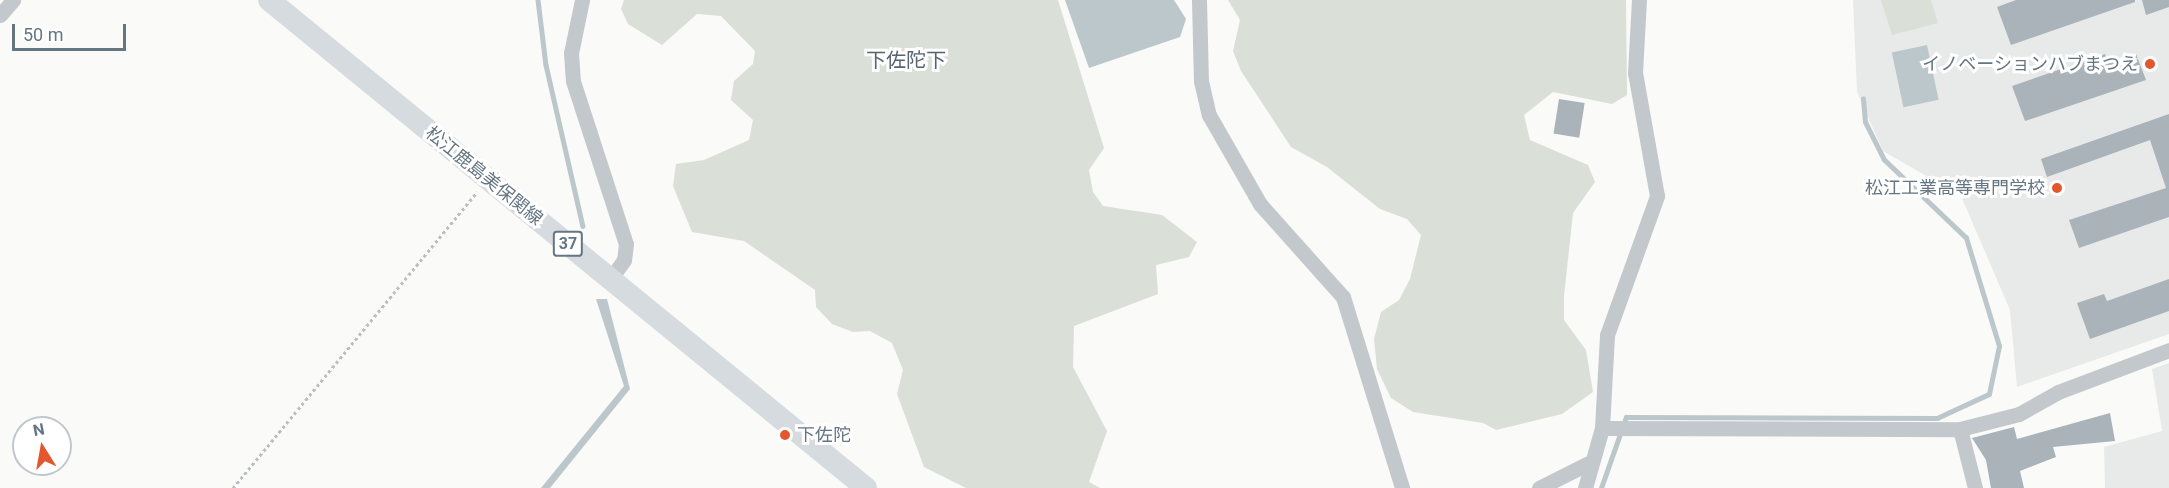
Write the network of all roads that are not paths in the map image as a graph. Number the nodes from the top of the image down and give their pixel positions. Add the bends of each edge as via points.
1 (12, 0) edge
2 (269, 0) edge
3 (582, 0) edge
4 (1199, 0) edge
5 (1639, 0) edge
6 (0, 15) edge
7 (611, 278) junction
8 (2169, 350) edge
9 (1602, 428) junction
10 (1960, 429) junction
11 (1587, 464) junction
12 (866, 488) edge
13 (1402, 488) edge
14 (1539, 488) edge
15 (1585, 488) edge
16 (1975, 488) edge

1 - 6 street
2 - 7 main road, 松江鹿島美保関線 / 37
3 - 7 street via 572,53 573,81 626,244 624,260
4 - 13 street via 1201,81 1209,115 1260,204 1343,297
5 - 9 street via 1635,73 1657,196 1607,335
7 - 12 main road, 松江鹿島美保関線 / 37
8 - 10 street via 2058,392 2019,414
9 - 10 street
9 - 11 street
10 - 16 street
11 - 14 street
11 - 15 street

